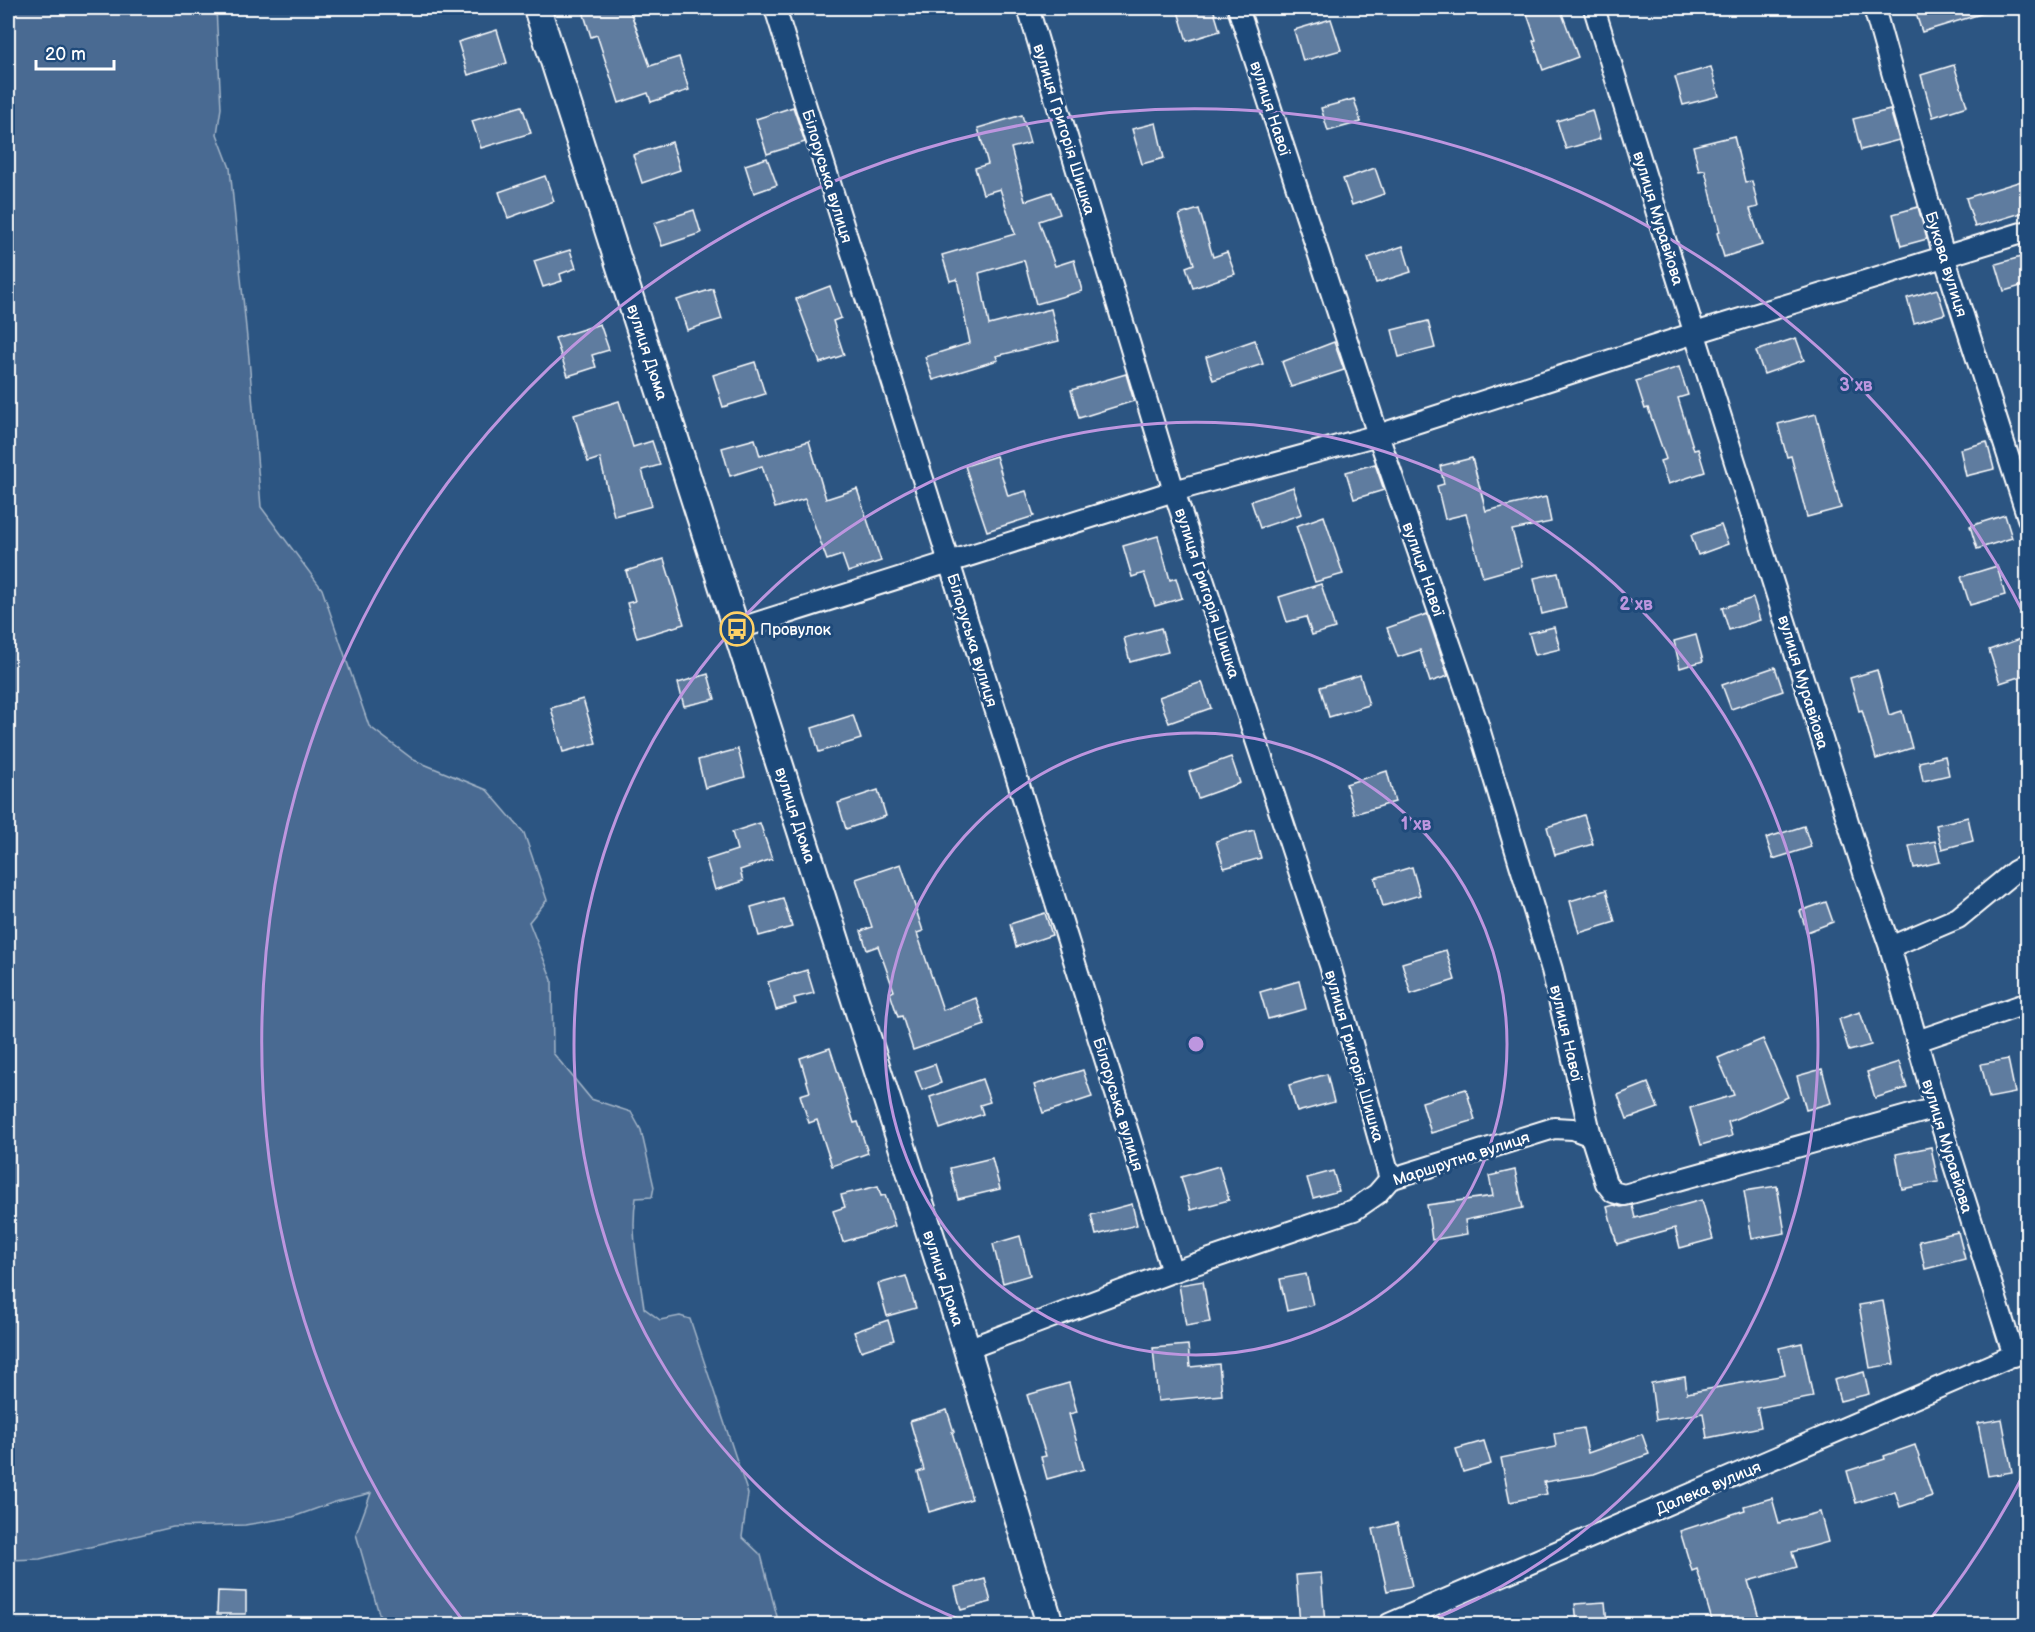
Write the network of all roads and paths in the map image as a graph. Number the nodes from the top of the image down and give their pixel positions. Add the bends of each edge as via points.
1 (537, 8) edge
2 (775, 8) edge
3 (1028, 8) edge
4 (1238, 8) edge
5 (1594, 8) edge
6 (1874, 8) edge
7 (2028, 231) edge
8 (1944, 256) junction
9 (1695, 333) junction
10 (1378, 435) junction
11 (1174, 491) junction
12 (2028, 518) edge
13 (948, 562) junction
14 (737, 629) junction
15 (2028, 864) edge
16 (1890, 947) junction
17 (2028, 1003) edge
18 (1917, 1041) junction
19 (1936, 1108) junction
20 (1591, 1136) junction
21 (1390, 1179) junction
22 (1172, 1272) junction
23 (967, 1349) junction
24 (2021, 1353) edge
25 (1050, 1624) edge
26 (1389, 1624) edge

1 - 14 street, вулиця Дюма
2 - 13 street, Білоруська вулиця
3 - 11 street, вулиця Григорія Шишка
4 - 10 street, вулиця Навої
5 - 9 street, вулиця Муравйова
6 - 8 street, Букова вулиця
7 - 8 street
8 - 9 street
8 - 12 street, Букова вулиця
9 - 10 street
9 - 16 street, вулиця Муравйова
10 - 11 street
10 - 20 street, вулиця Навої via 1481,733 1552,970
11 - 13 street
11 - 21 street, вулиця Григорія Шишка via 1330,965
13 - 14 street
13 - 22 street, Білоруська вулиця
14 - 23 street, вулиця Дюма
15 - 16 street via 1958,918
16 - 18 street, вулиця Муравйова
17 - 18 street
18 - 19 street, вулиця Муравйова
19 - 20 street via 1624,1195 1613,1192 1606,1183
19 - 24 street, вулиця Муравйова
20 - 21 street, Маршрутна вулиця via 1573,1128 1554,1128
21 - 22 street, Маршрутна вулиця via 1354,1210
22 - 23 street, Маршрутна вулиця
23 - 25 street, вулиця Дюма
24 - 26 street, Далека вулиця

